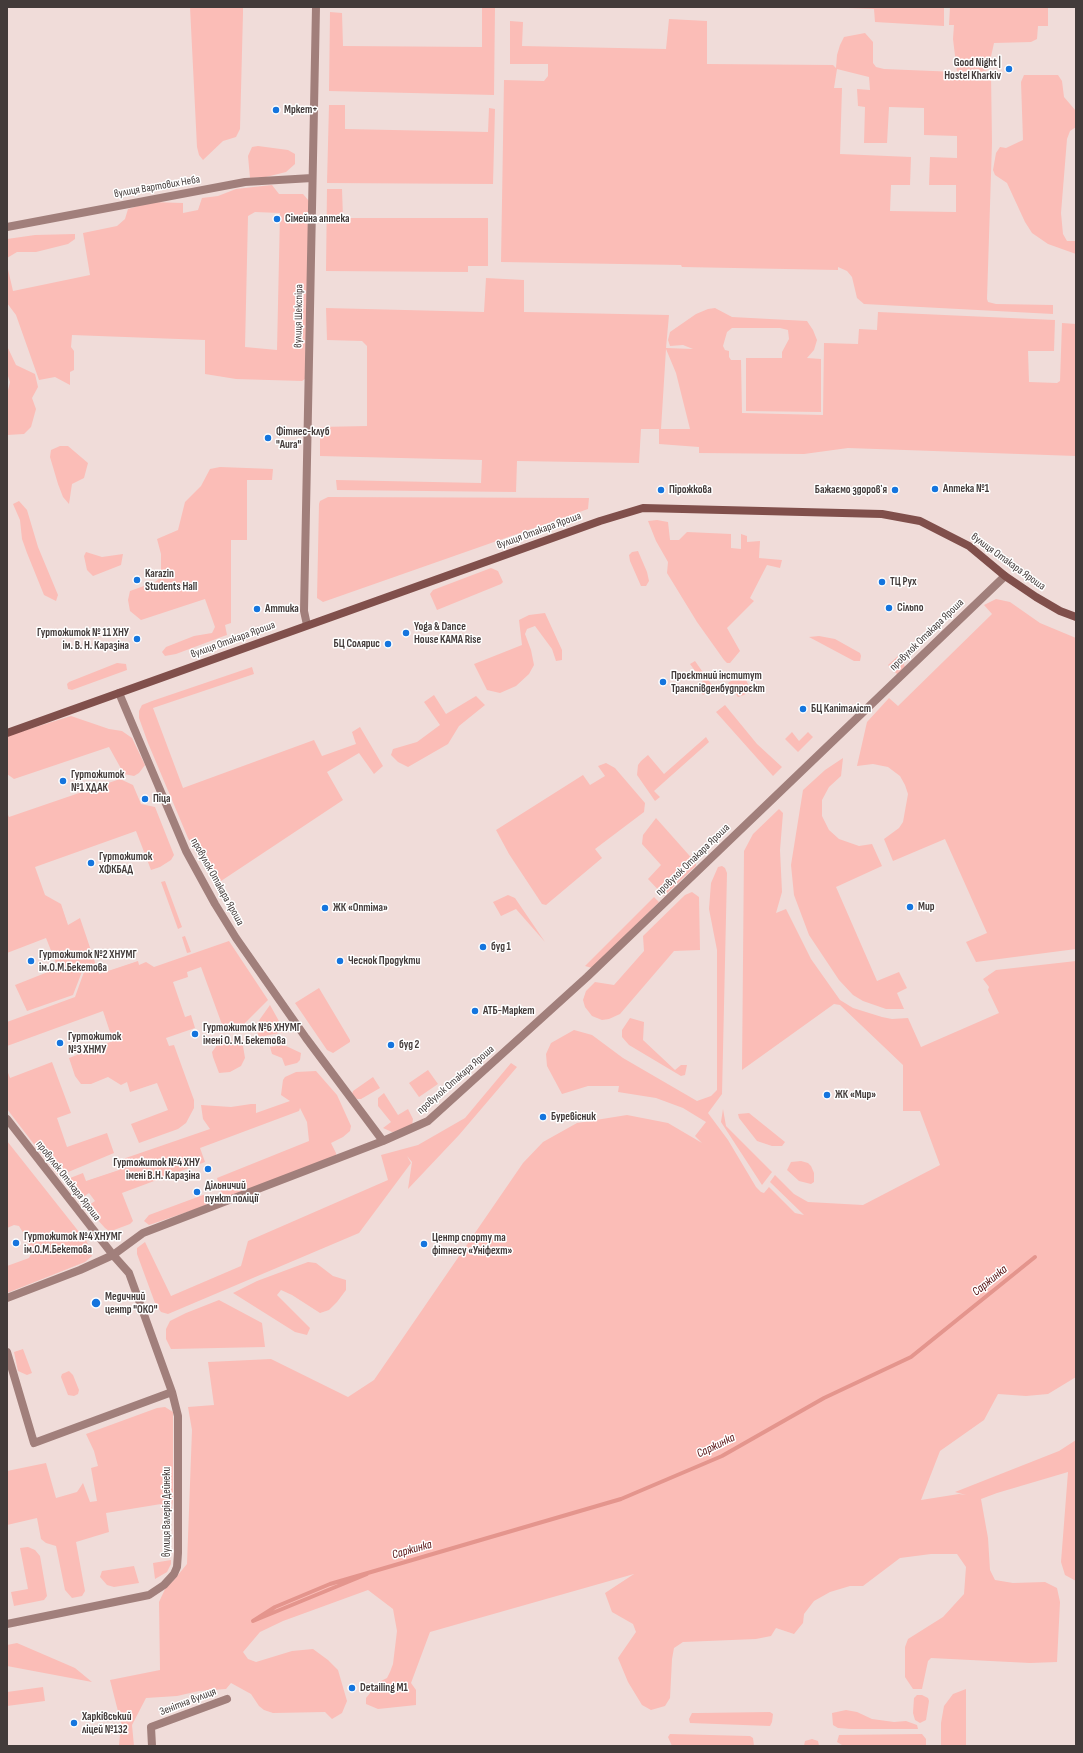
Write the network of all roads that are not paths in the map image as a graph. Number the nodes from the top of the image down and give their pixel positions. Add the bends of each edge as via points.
1 (316, 7) edge
2 (312, 178) junction
3 (7, 227) edge
4 (1005, 576) junction
5 (1076, 617) edge
6 (307, 625) junction
7 (119, 693) junction
8 (7, 733) edge
9 (7, 1119) edge
10 (383, 1141) junction
11 (112, 1255) junction
12 (7, 1298) edge
13 (7, 1352) edge
14 (172, 1392) junction
15 (7, 1624) edge
16 (227, 1699) dead end
17 (152, 1746) edge

1 - 2 street, вулиця Шекспіра
2 - 3 street, вулиця Вартових Неба via 245,182
2 - 6 street, вулиця Шекспіра via 304,611
4 - 5 street, вулиця Отакара Яроша via 1060,611
4 - 6 street, вулиця Отакара Яроша via 969,546 920,521 903,516 643,508
4 - 10 street, провулок Отакара Яроша via 567,996 428,1121
6 - 7 street, вулиця Отакара Яроша
7 - 8 street, вулиця Отакара Яроша
7 - 10 street, провулок Отакара Яроша via 186,851 214,904 306,1038
9 - 11 street, провулок Отакара Яроша
10 - 11 street, провулок Отакара Яроша via 143,1233
11 - 12 street, провулок Отакара Яроша
11 - 14 street, вулиця Валерія Дейнеки via 129,1273
13 - 14 street via 34,1443
14 - 15 street, вулиця Валерія Дейнеки via 178,1416 178,1553 174,1574 150,1595
16 - 17 street, Зенітна вулиця via 151,1727

